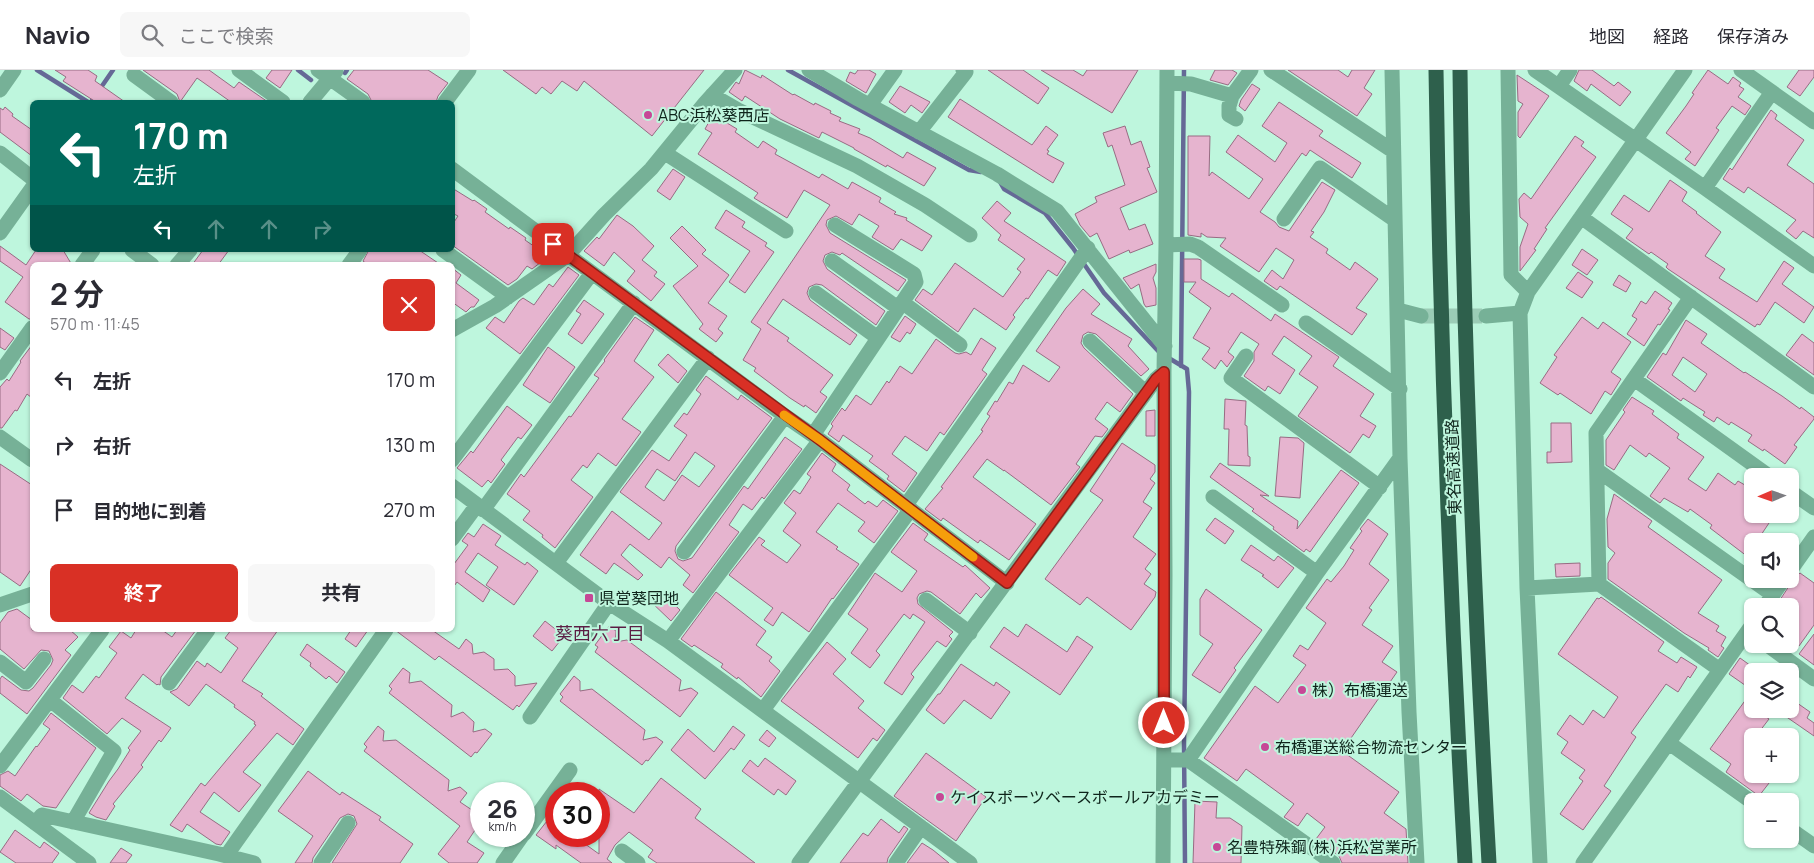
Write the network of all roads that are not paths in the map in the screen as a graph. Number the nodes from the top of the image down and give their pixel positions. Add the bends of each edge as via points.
1 (14, 70) edge
2 (239, 70) edge
3 (469, 70) edge
4 (735, 70) edge
5 (809, 70) edge
6 (895, 70) edge
7 (963, 70) edge
8 (1252, 70) edge
9 (1271, 70) edge
10 (1392, 70) edge
11 (1436, 70) edge
12 (1460, 70) edge
13 (1508, 70) edge
14 (1535, 70) edge
15 (1570, 70) edge
16 (1685, 70) edge
17 (1741, 70) edge
18 (328, 73) edge
19 (134, 75) dead end
20 (1169, 79) edge
21 (1559, 86) junction
22 (0, 90) edge
23 (1772, 92) junction
24 (712, 95) junction
25 (1232, 96) junction
26 (168, 100) edge
27 (280, 100) edge
28 (311, 100) edge
29 (361, 100) edge
30 (446, 100) edge
31 (870, 105) junction
32 (1236, 119) dead end
33 (1814, 122) edge
34 (919, 132) junction
35 (1635, 140) junction
36 (1393, 151) junction
37 (0, 153) edge
38 (664, 153) junction
39 (455, 171) edge
40 (30, 176) edge
41 (1705, 188) junction
42 (30, 191) edge
43 (1581, 217) junction
44 (1284, 219) dead end
45 (1395, 220) junction
46 (835, 225) dead end
47 (786, 232) dead end
48 (0, 234) edge
49 (970, 235) dead end
50 (1170, 244) junction
51 (1088, 248) junction
52 (135, 252) edge
53 (188, 252) edge
54 (446, 252) edge
55 (568, 255) junction
56 (148, 262) edge
57 (180, 262) edge
58 (832, 262) dead end
59 (1814, 266) edge
60 (592, 273) junction
61 (816, 292) dead end
62 (1528, 292) junction
63 (508, 297) junction
64 (1691, 297) junction
65 (634, 304) junction
66 (900, 305) junction
67 (1282, 305) dead end
68 (1398, 310) junction
69 (1520, 313) junction
70 (1420, 316) tunnel mouth
71 (1486, 316) tunnel mouth
72 (1306, 323) dead end
73 (455, 328) edge
74 (30, 331) edge
75 (878, 338) junction
76 (1090, 341) dead end
77 (960, 344) dead end
78 (1165, 346) junction
79 (1246, 356) dead end
80 (708, 358) junction
81 (1164, 372) junction
82 (0, 373) edge
83 (1634, 379) junction
84 (1814, 387) edge
85 (1400, 389) junction
86 (1146, 393) junction
87 (785, 416) junction
88 (0, 436) edge
89 (816, 437) junction
90 (30, 454) edge
91 (455, 456) edge
92 (1400, 458) junction
93 (1758, 468) edge
94 (1597, 470) junction
95 (1380, 487) junction
96 (455, 488) edge
97 (1213, 497) dead end
98 (1799, 497) edge
99 (480, 507) junction
100 (908, 507) junction
101 (1814, 508) edge
102 (455, 536) edge
103 (1814, 537) edge
104 (684, 552) dead end
105 (1799, 558) edge
106 (556, 563) junction
107 (1316, 573) junction
108 (1007, 583) junction
109 (1600, 584) junction
110 (1527, 588) junction
111 (30, 595) edge
112 (1766, 598) edge
113 (926, 600) dead end
114 (609, 603) junction
115 (0, 605) edge
116 (101, 632) edge
117 (207, 632) edge
118 (385, 632) edge
119 (970, 633) junction
120 (1744, 639) edge
121 (668, 641) junction
122 (1778, 653) edge
123 (44, 659) dead end
124 (0, 662) edge
125 (1720, 670) junction
126 (1814, 679) edge
127 (169, 684) dead end
128 (50, 700) junction
129 (763, 710) junction
130 (530, 717) dead end
131 (1669, 743) junction
132 (1164, 760) junction
133 (1188, 760) junction
134 (0, 766) edge
135 (570, 770) dead end
136 (860, 781) junction
137 (1744, 796) edge
138 (0, 797) edge
139 (535, 818) edge
140 (73, 822) junction
141 (36, 823) junction
142 (348, 823) dead end
143 (921, 827) junction
144 (1799, 834) edge
145 (1812, 840) edge
146 (514, 847) edge
147 (622, 851) dead end
148 (226, 856) junction
149 (951, 857) edge
150 (89, 863) edge
151 (254, 863) edge
152 (321, 863) edge
153 (503, 863) edge
154 (638, 863) edge
155 (799, 863) edge
156 (896, 863) edge
157 (970, 863) edge
158 (1163, 863) edge
159 (1333, 863) edge
160 (1417, 863) edge
161 (1465, 863) edge
162 (1489, 863) edge
163 (1540, 863) edge
164 (1583, 863) edge

1 - 22 street
2 - 27 street
3 - 30 street
4 - 24 street
5 - 31 street
6 - 31 street
7 - 34 street via 966,72
8 - 25 street
9 - 36 street
10 - 36 street
11 - 161 highway, 東名高速道路 via 1439,252
12 - 162 highway, 東名高速道路 via 1462,221
13 - 62 street via 1511,274
14 - 21 street
15 - 21 street
16 - 35 street
17 - 23 street
18 - 28 street
18 - 29 street
19 - 26 street
20 - 25 street
20 - 50 street
21 - 35 street
23 - 33 street
23 - 41 street
24 - 38 street
24 - 49 street via 857,166
25 - 32 street via 1229,115
31 - 34 street
34 - 51 street via 1057,211
35 - 41 street
35 - 43 street
36 - 45 street
37 - 40 street
38 - 47 street
38 - 55 street
39 - 55 street
41 - 59 street
42 - 48 street
43 - 62 street
43 - 64 street
44 - 45 street via 1320,168
45 - 68 street
46 - 66 street via 914,274 916,282
50 - 67 street via 1190,244 1206,252
50 - 78 street
51 - 78 street
51 - 100 street
52 - 56 street
53 - 57 street
54 - 63 street
55 - 60 street
55 - 63 street
58 - 66 street
60 - 65 street
60 - 91 street
61 - 75 street
62 - 69 street
63 - 73 street
64 - 83 street
64 - 84 street
65 - 80 street
65 - 99 street
66 - 75 street
66 - 77 street
68 - 70 street
68 - 85 street
69 - 71 street
69 - 110 street
72 - 85 street
74 - 82 street
75 - 89 street
76 - 86 street
78 - 81 street
79 - 95 street via 1231,378
80 - 87 street
80 - 106 street
81 - 86 street
81 - 132 street
83 - 93 street
83 - 94 street via 1596,433
85 - 92 street
86 - 108 street
87 - 89 street
87 - 104 street
88 - 90 street
89 - 100 street
89 - 121 street
92 - 95 street
92 - 160 street via 1408,712
94 - 109 street
94 - 112 street
95 - 107 street
96 - 99 street
97 - 107 street
98 - 101 street
99 - 102 street
99 - 106 street
100 - 108 street
100 - 129 street
103 - 105 street
106 - 114 street
107 - 133 street
108 - 119 street
109 - 110 street
109 - 125 street
110 - 163 street
111 - 115 street
113 - 119 street
114 - 121 street
114 - 130 street
116 - 128 street
117 - 127 street
118 - 148 street
119 - 136 street
120 - 125 street
121 - 129 street
122 - 126 street
123 - 124 street via 26,682
125 - 131 street
128 - 134 street
128 - 140 street via 114,751
129 - 136 street
131 - 137 street
131 - 164 street
132 - 133 street
132 - 158 street
133 - 159 street
135 - 139 street
136 - 143 street
136 - 155 street
138 - 141 street
140 - 141 street via 42,815
140 - 148 street
141 - 150 street
142 - 152 street
143 - 149 street
143 - 156 street
144 - 145 street
146 - 153 street
147 - 154 street
148 - 151 street
149 - 157 street

